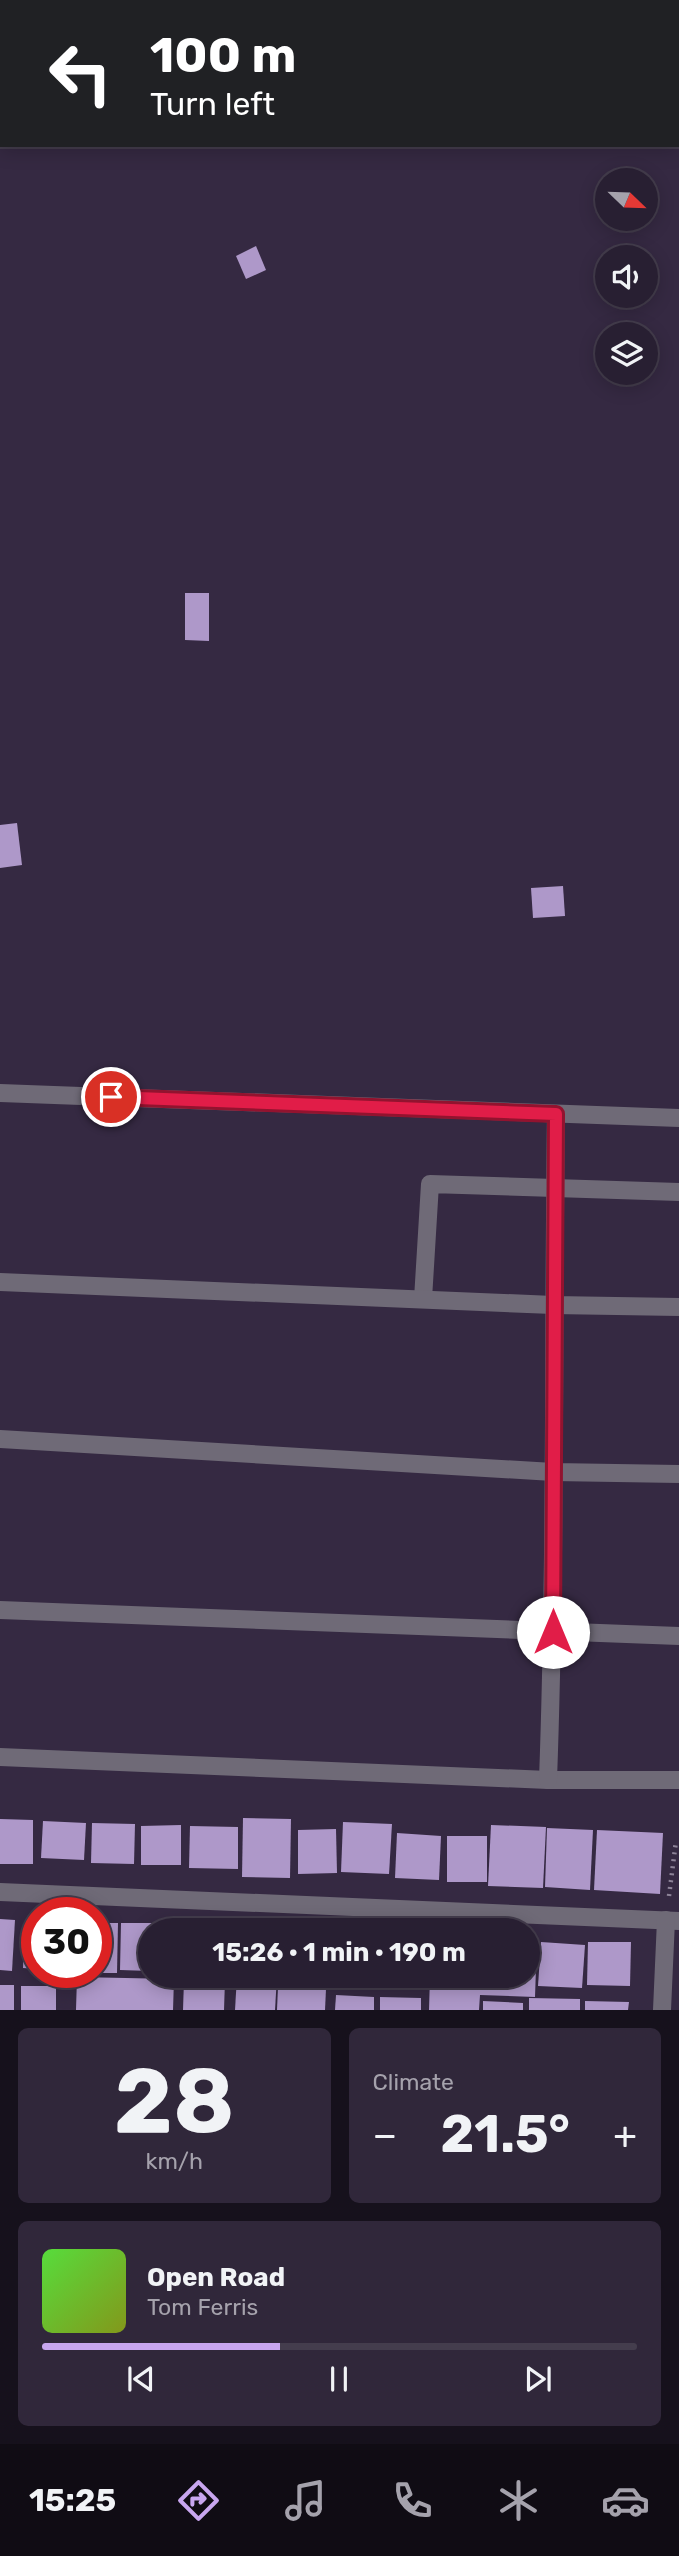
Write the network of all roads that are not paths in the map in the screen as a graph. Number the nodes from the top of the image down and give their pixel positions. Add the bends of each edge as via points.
1 (0, 1093) edge
2 (556, 1114) junction
3 (679, 1118) edge
4 (555, 1187) junction
5 (679, 1192) edge
6 (0, 1282) edge
7 (423, 1299) junction
8 (554, 1305) junction
9 (679, 1307) edge
10 (0, 1439) edge
11 (553, 1472) junction
12 (679, 1474) edge
13 (0, 1610) edge
14 (553, 1632) junction
15 (679, 1636) edge
16 (0, 1757) edge
17 (548, 1780) junction
18 (679, 1780) edge
19 (0, 1892) edge
20 (673, 1920) edge
21 (662, 2010) edge

1 - 2 street
2 - 3 street
2 - 4 street
4 - 5 street
4 - 7 street via 430,1184
4 - 8 street
6 - 7 street
7 - 8 street
8 - 9 street
8 - 11 street
10 - 11 street
11 - 12 street
11 - 14 street
13 - 14 street
14 - 15 street
14 - 17 street
16 - 17 street
17 - 18 street
19 - 20 street
20 - 21 street

